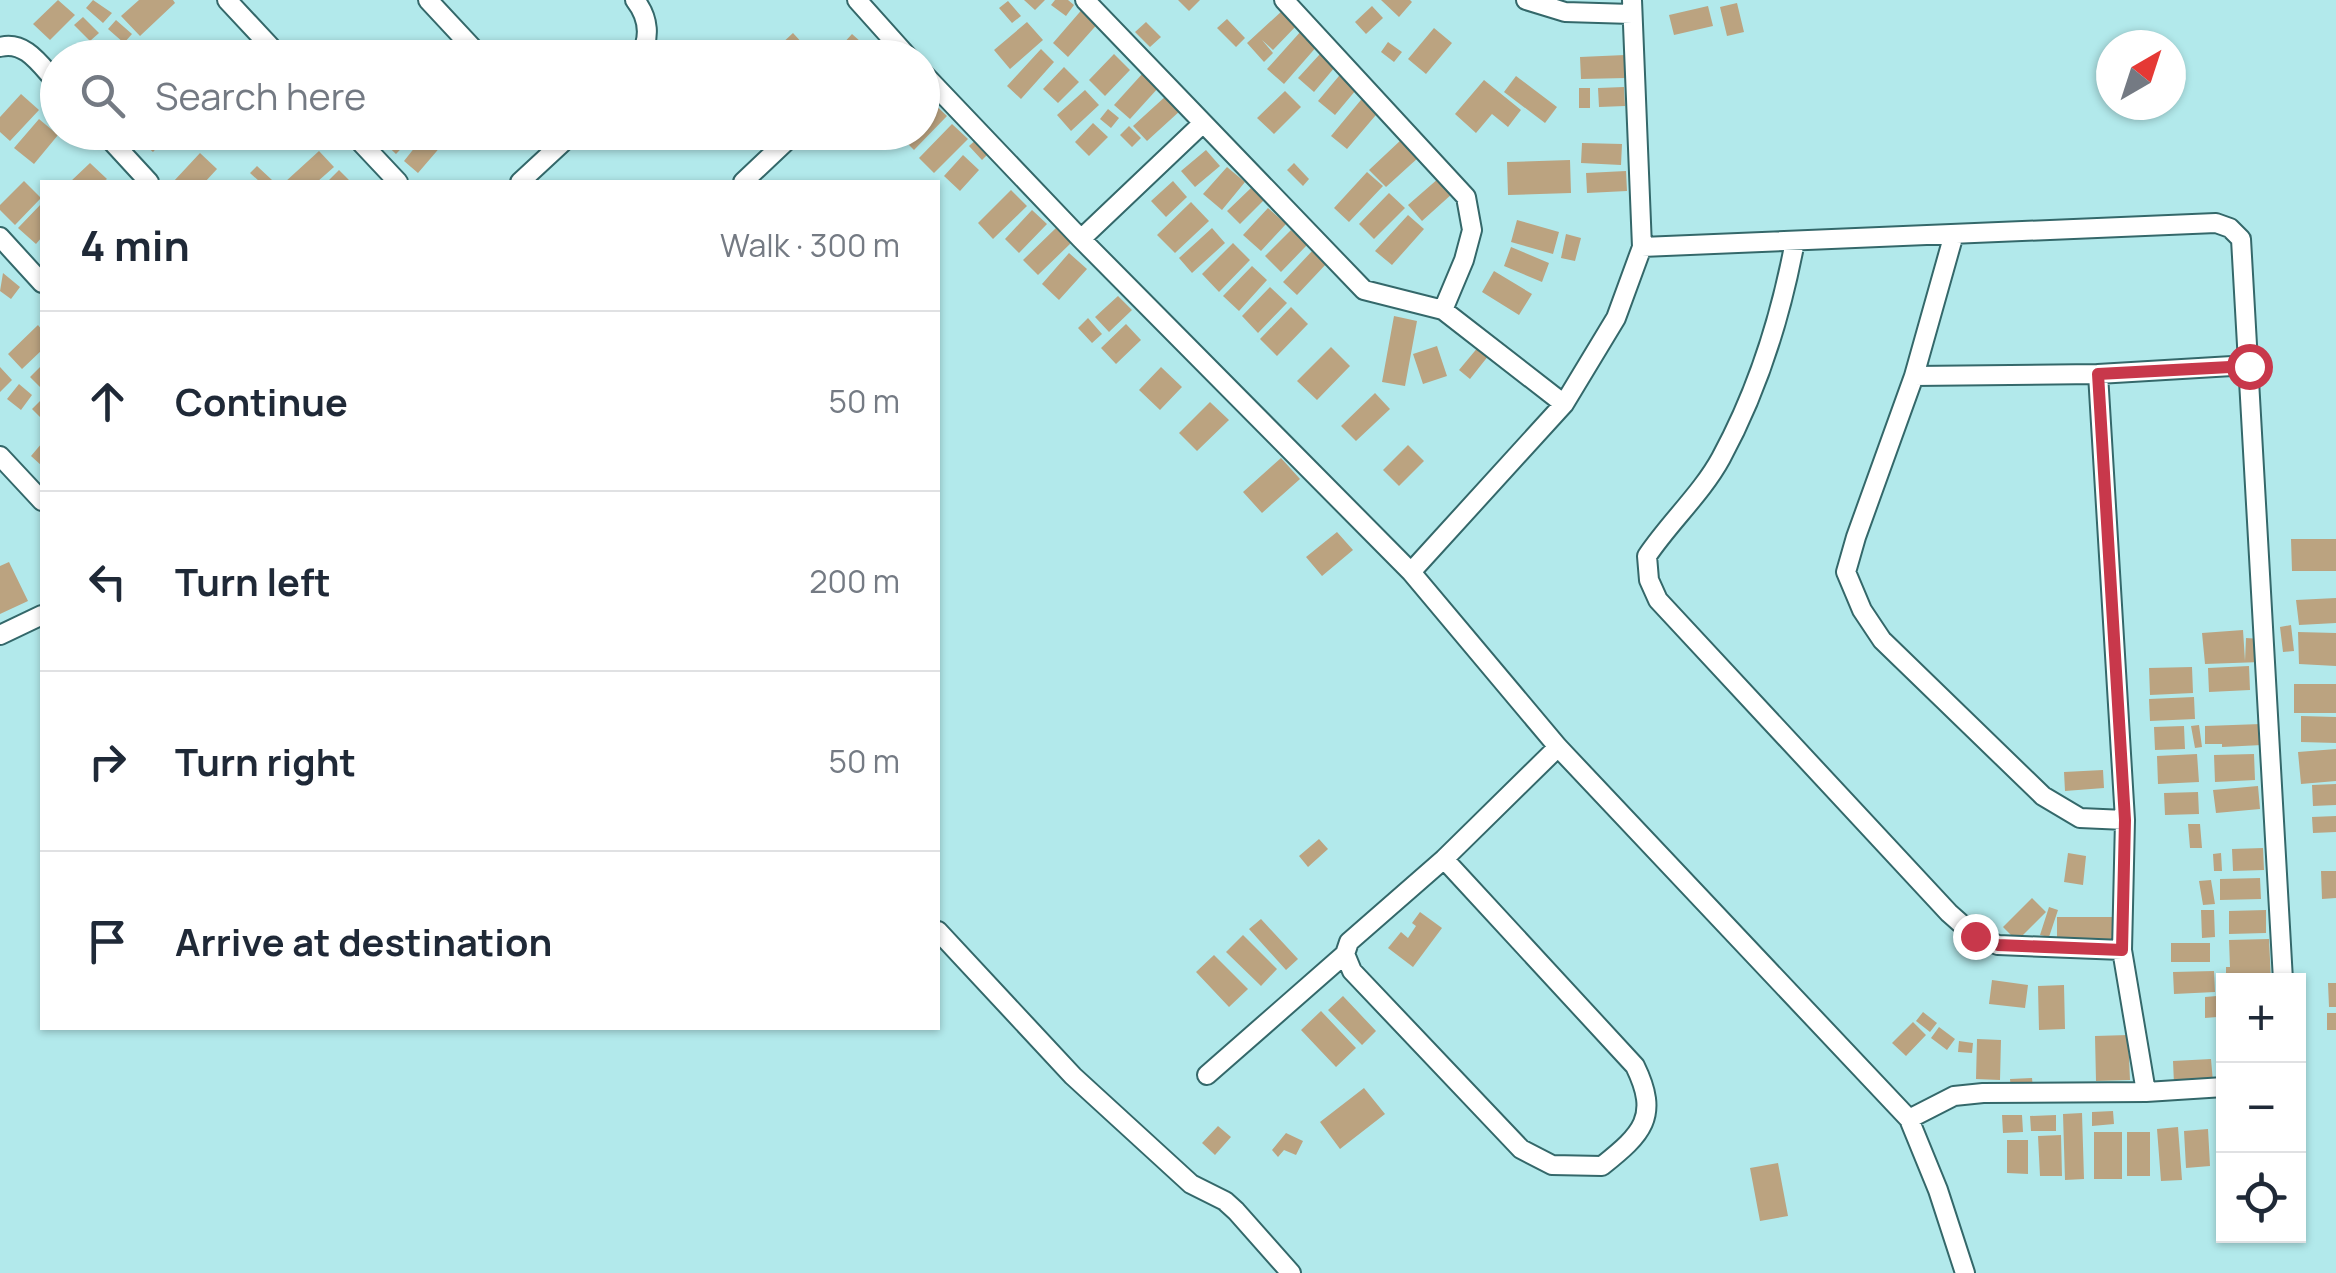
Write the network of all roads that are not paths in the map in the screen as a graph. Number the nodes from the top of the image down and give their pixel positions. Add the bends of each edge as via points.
1 (227, 0) edge
2 (428, 0) edge
3 (635, 0) edge
4 (857, 0) edge
5 (1085, 0) edge
6 (1284, 0) edge
7 (1526, 0) edge
8 (1632, 7) edge
9 (264, 40) edge
10 (465, 40) edge
11 (647, 40) edge
12 (892, 40) edge
13 (0, 47) edge
14 (40, 64) edge
15 (940, 91) edge
16 (1202, 124) junction
17 (120, 150) edge
18 (368, 150) edge
19 (550, 150) edge
20 (777, 150) edge
21 (148, 180) edge
22 (396, 180) edge
23 (522, 180) edge
24 (745, 180) edge
25 (1954, 234) junction
26 (0, 238) edge
27 (1082, 239) junction
28 (1795, 241) junction
29 (1642, 247) junction
30 (40, 282) edge
31 (1443, 310) junction
32 (2249, 366) junction
33 (2098, 374) junction
34 (1914, 376) junction
35 (1564, 404) junction
36 (0, 456) edge
37 (40, 499) edge
38 (1411, 572) junction
39 (40, 616) edge
40 (0, 635) edge
41 (1558, 747) junction
42 (2125, 820) junction
43 (1444, 859) junction
44 (940, 932) edge
45 (2122, 950) junction
46 (1345, 954) junction
47 (2283, 973) edge
48 (1206, 1075) dead end
49 (2216, 1088) edge
50 (2146, 1092) junction
51 (1909, 1119) junction
52 (1291, 1273) edge
53 (1965, 1273) edge

1 - 9 street
2 - 10 street
3 - 11 street
4 - 12 street
5 - 16 street
6 - 31 street via 1466,197 1472,230
7 - 8 street via 1566,12
8 - 29 street
13 - 14 street via 26,49
15 - 27 street
16 - 27 street
16 - 31 street via 1364,290
17 - 21 street
18 - 22 street
19 - 23 street
20 - 24 street
25 - 28 street
25 - 32 street via 2216,222 2230,228 2241,239
25 - 34 street
26 - 30 street
27 - 38 street
28 - 29 street
28 - 45 street via 1782,308 1720,460 1647,556 1658,600 1975,936 1998,945
29 - 35 street via 1616,318
31 - 35 street
32 - 33 street
32 - 47 street
33 - 34 street
33 - 42 street
34 - 42 street via 1846,572 1862,610 1882,640 2042,796 2080,818
35 - 38 street
36 - 37 street
38 - 41 street
39 - 40 street
41 - 43 street
41 - 51 street
42 - 45 street
43 - 46 street via 1349,942
43 - 46 street via 1635,1066 1648,1093 1635,1140 1602,1166 1552,1165 1521,1149 1352,970
44 - 52 street via 1072,1076 1180,1175 1236,1212
45 - 50 street
46 - 48 street
49 - 50 street
50 - 51 street via 1954,1096
51 - 53 street

